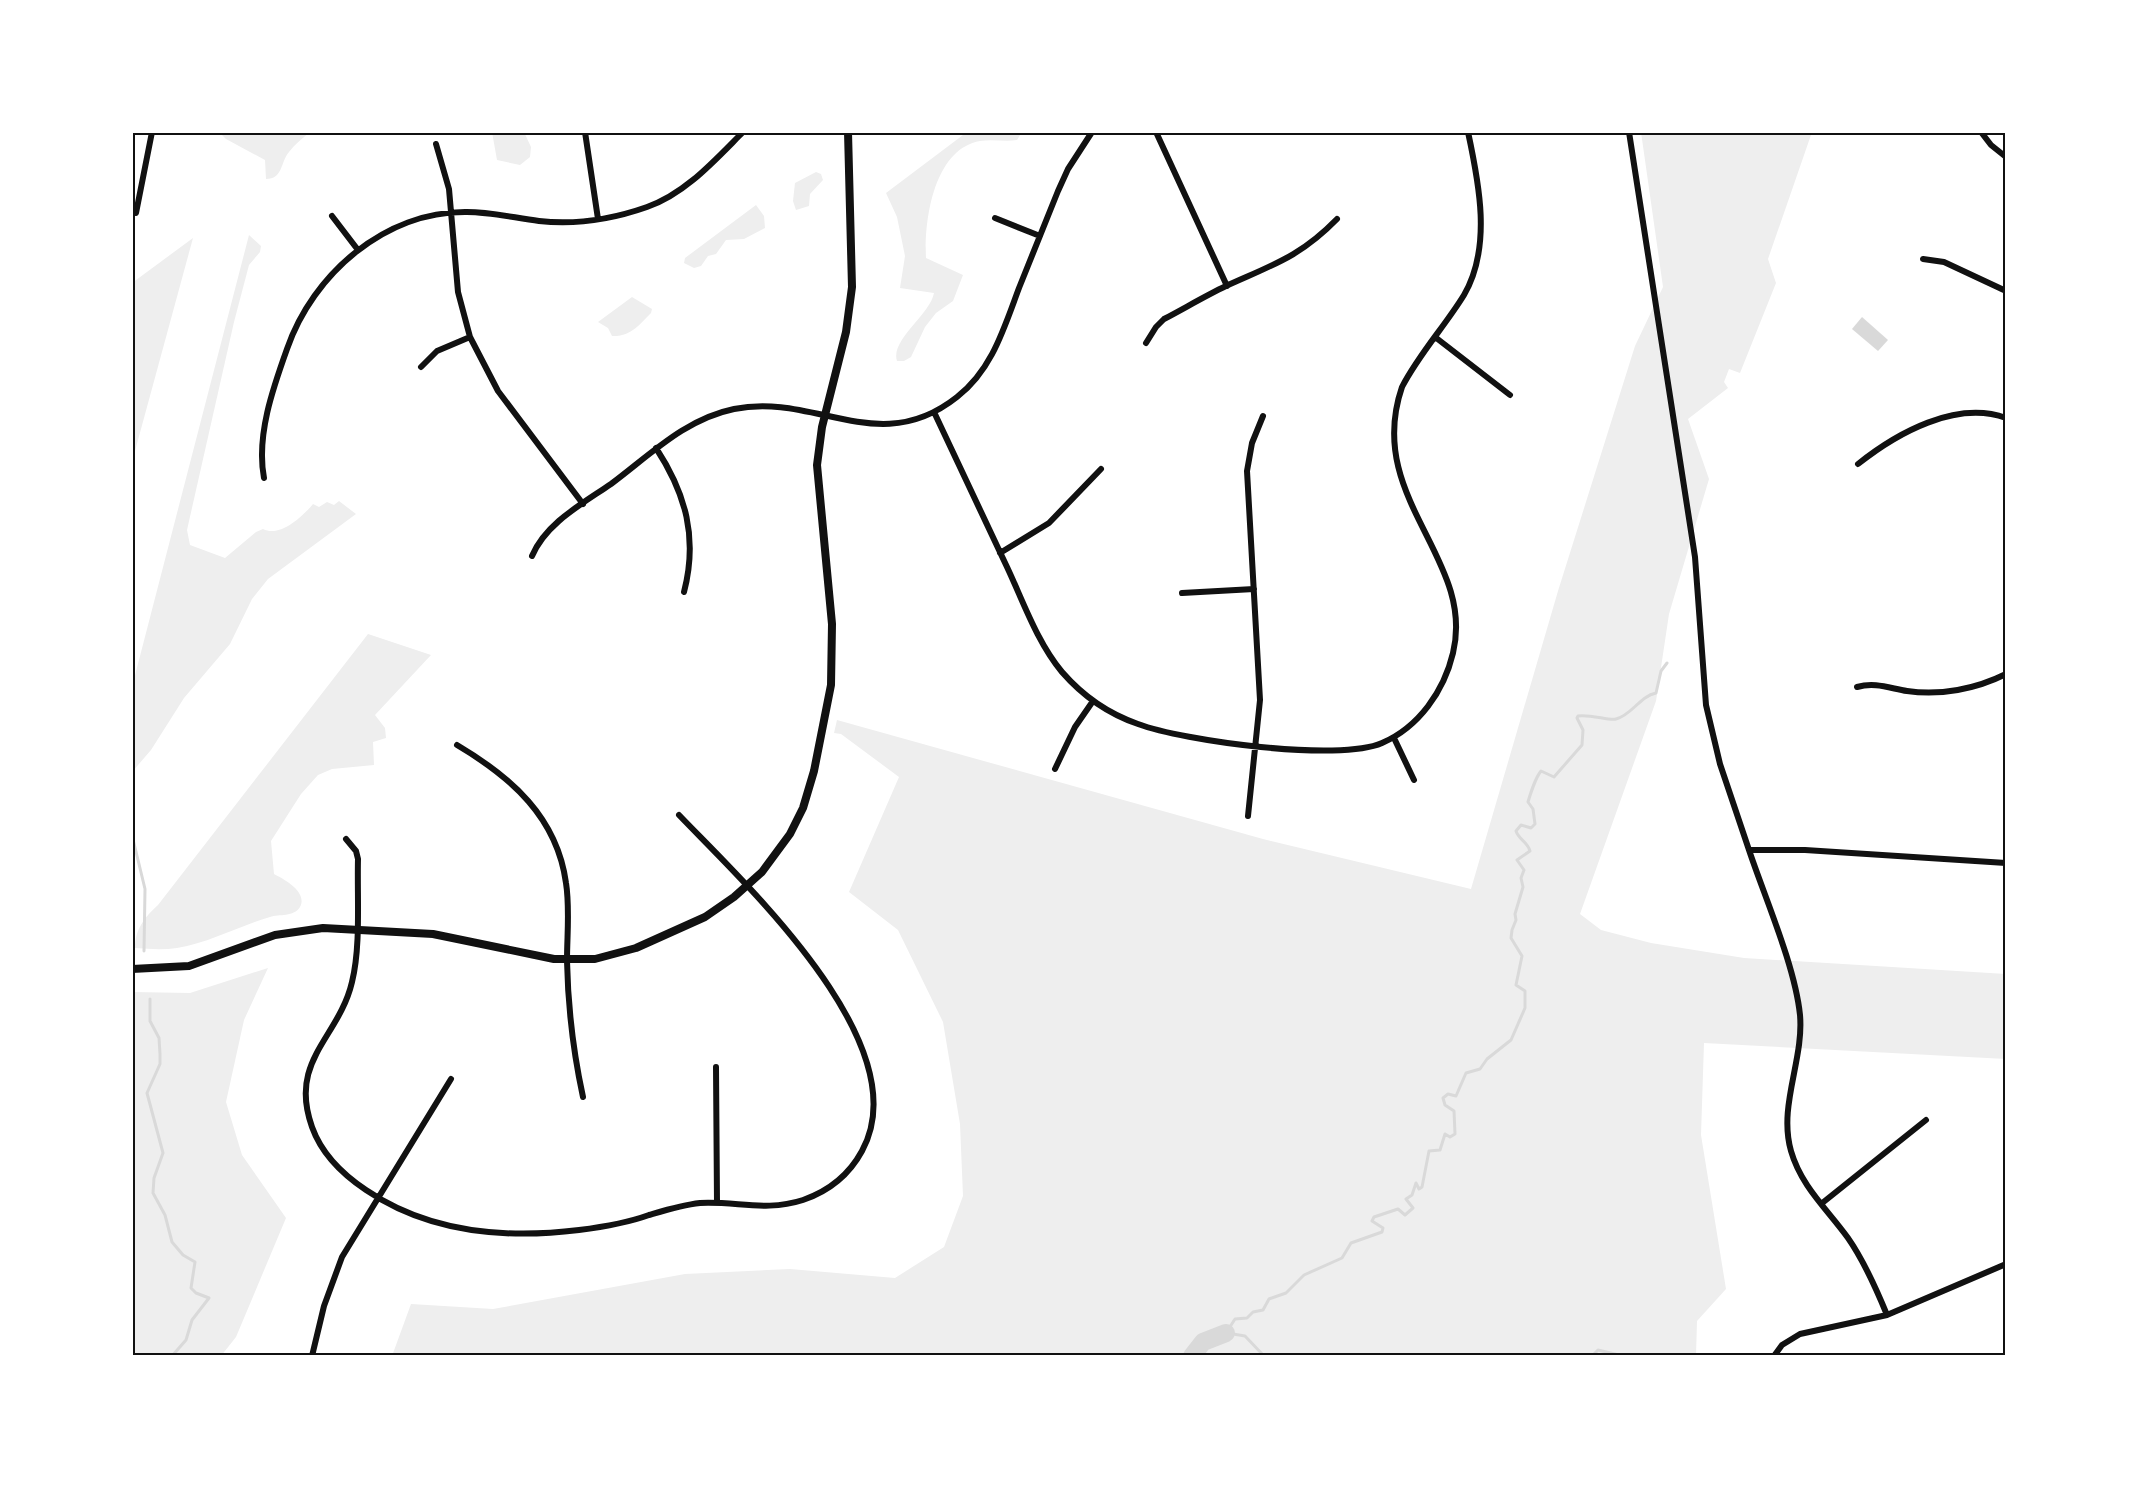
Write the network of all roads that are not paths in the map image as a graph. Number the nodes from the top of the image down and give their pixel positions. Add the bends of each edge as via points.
1 (152, 132) edge
2 (585, 132) edge
3 (743, 132) edge
4 (848, 132) edge
5 (1092, 132) edge
6 (1156, 132) edge
7 (1468, 132) edge
8 (1629, 132) edge
9 (1982, 132) edge
10 (436, 144) dead end
11 (2006, 157) edge
12 (452, 212) junction
13 (136, 213) dead end
14 (332, 216) dead end
15 (995, 218) dead end
16 (598, 219) junction
17 (1337, 219) dead end
18 (1040, 236) junction
19 (358, 250) junction
20 (1923, 259) dead end
21 (1227, 286) junction
22 (2006, 291) edge
23 (1435, 337) junction
24 (470, 338) junction
25 (1146, 343) dead end
26 (421, 367) dead end
27 (1510, 395) dead end
28 (934, 412) junction
29 (825, 415) junction
30 (1263, 416) dead end
31 (2006, 418) edge
32 (656, 448) junction
33 (1858, 464) dead end
34 (1101, 469) dead end
35 (264, 478) dead end
36 (583, 504) junction
37 (1000, 553) junction
38 (532, 556) dead end
39 (1254, 589) junction
40 (684, 592) dead end
41 (1182, 593) dead end
42 (2006, 674) edge
43 (1857, 687) dead end
44 (1093, 701) junction
45 (1394, 738) junction
46 (457, 745) dead end
47 (1255, 745) junction
48 (1055, 769) dead end
49 (1414, 780) dead end
50 (679, 815) dead end
51 (1248, 816) dead end
52 (346, 839) dead end
53 (1749, 850) junction
54 (2006, 862) edge
55 (746, 886) junction
56 (356, 929) junction
57 (567, 961) junction
58 (132, 969) edge
59 (716, 1067) dead end
60 (451, 1079) dead end
61 (583, 1097) dead end
62 (1926, 1120) dead end
63 (377, 1198) junction
64 (717, 1203) junction
65 (1821, 1204) junction
66 (2006, 1264) edge
67 (1887, 1315) junction
68 (312, 1356) edge
69 (1774, 1356) edge

1 - 13 street
2 - 16 street
3 - 16 street via 674,194 647,207
4 - 29 street via 852,286 846,332
5 - 18 street via 1068,169
6 - 21 street
7 - 23 street via 1478,193 1480,243 1471,279
8 - 53 street via 1695,557 1706,705 1720,764
9 - 11 street
10 - 12 street
12 - 16 street via 549,222
12 - 19 street via 404,223
12 - 24 street via 458,292
14 - 19 street
15 - 18 street
17 - 21 street via 1292,256
18 - 28 street via 988,362 969,387
19 - 35 street via 320,287 290,340 263,440
20 - 22 street via 1944,262
21 - 25 street via 1164,320
23 - 27 street
23 - 45 street via 1402,387 1393,434 1404,491 1454,602 1456,635 1440,688 1418,718
24 - 26 street via 437,351
24 - 36 street via 498,391
28 - 29 street via 916,420 885,425
28 - 37 street
29 - 32 street via 771,406 735,408 688,426
29 - 55 street via 816,465 832,624 829,703 803,808 780,849
30 - 39 street via 1252,443 1247,471
31 - 33 street via 1983,413 1953,415 1896,439
32 - 36 street
32 - 40 street via 678,487 690,526 691,559
34 - 37 street via 1048,523
36 - 38 street via 549,529
37 - 44 street via 1052,658
39 - 41 street
39 - 47 street via 1260,700
42 - 43 street via 1941,693 1905,691 1878,684
44 - 47 street via 1157,731
44 - 48 street via 1074,727
45 - 47 street via 1350,751
45 - 49 street
46 - 57 street via 516,786 552,837 567,886
47 - 51 street
50 - 55 street
52 - 56 street via 358,859
53 - 54 street
53 - 65 street via 1791,975 1800,1015 1788,1117 1790,1148 1801,1177
55 - 57 street via 718,909 646,944 609,957
55 - 64 street via 809,959 840,1003 870,1077 873,1116 856,1161 823,1192 786,1205
56 - 57 street via 442,935
56 - 58 street via 286,932 189,966
56 - 63 street via 351,987 338,1017 316,1049 308,1074 306,1100 312,1128 327,1156 347,1177
57 - 61 street via 571,1033
59 - 64 street
60 - 63 street
62 - 65 street
63 - 64 street via 442,1225 517,1233 580,1230 681,1206
63 - 68 street via 331,1284
65 - 67 street via 1864,1264
66 - 67 street
67 - 69 street via 1800,1334 1782,1345

